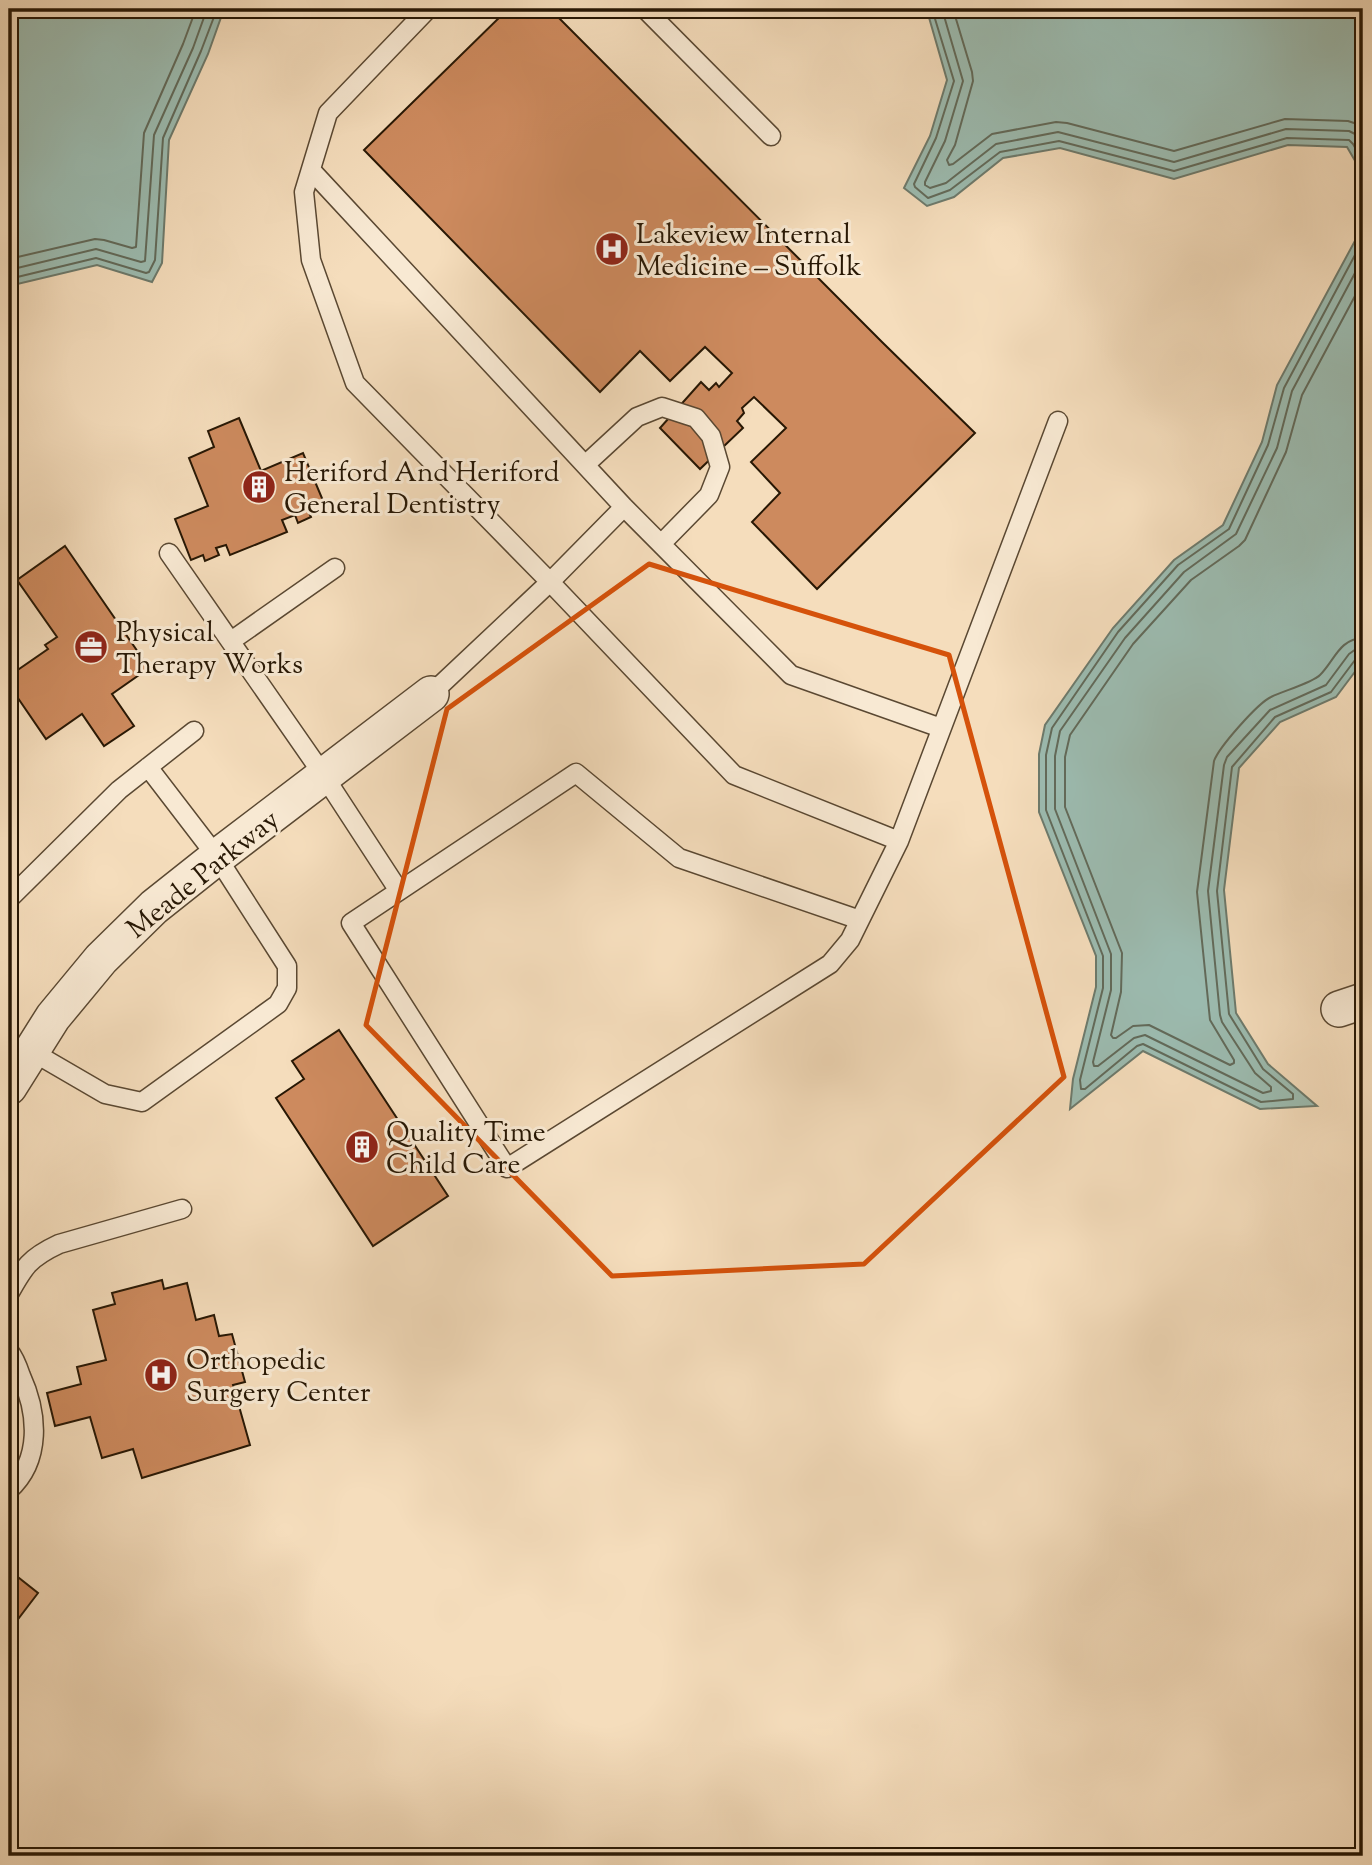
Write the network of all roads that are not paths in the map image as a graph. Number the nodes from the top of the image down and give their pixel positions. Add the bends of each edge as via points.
1 (428, 9) edge
2 (645, 9) edge
3 (771, 136) dead end
4 (311, 170) junction
5 (1058, 421) dead end
6 (585, 465) junction
7 (625, 508) junction
8 (661, 544) junction
9 (169, 553) dead end
10 (335, 568) dead end
11 (550, 582) junction
12 (231, 641) junction
13 (431, 694) joint
14 (942, 727) junction
15 (194, 731) dead end
16 (148, 767) junction
17 (324, 776) junction
18 (898, 841) junction
19 (216, 857) junction
20 (399, 891) junction
21 (12, 897) dead end
22 (860, 920) junction
23 (31, 1051) junction
24 (9, 1087) edge
25 (181, 1209) dead end
26 (9, 1294) edge
27 (9, 1351) edge
28 (9, 1490) edge

1 - 4 lane via 328,113
2 - 3 lane
4 - 6 lane
4 - 11 lane via 304,192 311,260 355,383
5 - 14 lane
6 - 7 lane
6 - 8 lane via 637,417 662,407 696,418 711,436 720,467 709,495
7 - 8 lane
7 - 11 lane
8 - 14 lane via 791,675
9 - 12 lane
10 - 12 lane
11 - 13 lane
11 - 18 lane via 734,775
12 - 17 lane
13 - 17 street, Meade Parkway
14 - 18 lane
15 - 16 lane
16 - 19 lane
16 - 21 lane
17 - 19 street, Meade Parkway
17 - 20 lane
18 - 22 lane
19 - 23 street, Meade Parkway via 154,907 101,959
19 - 23 lane via 287,966 287,988 278,1004 142,1102 104,1094
20 - 22 lane via 576,773 679,858
20 - 22 lane via 351,923 507,1168 830,964
23 - 24 street, Meade Parkway
25 - 26 lane via 41,1252 24,1268
27 - 28 lane via 33,1410 35,1439 28,1461

